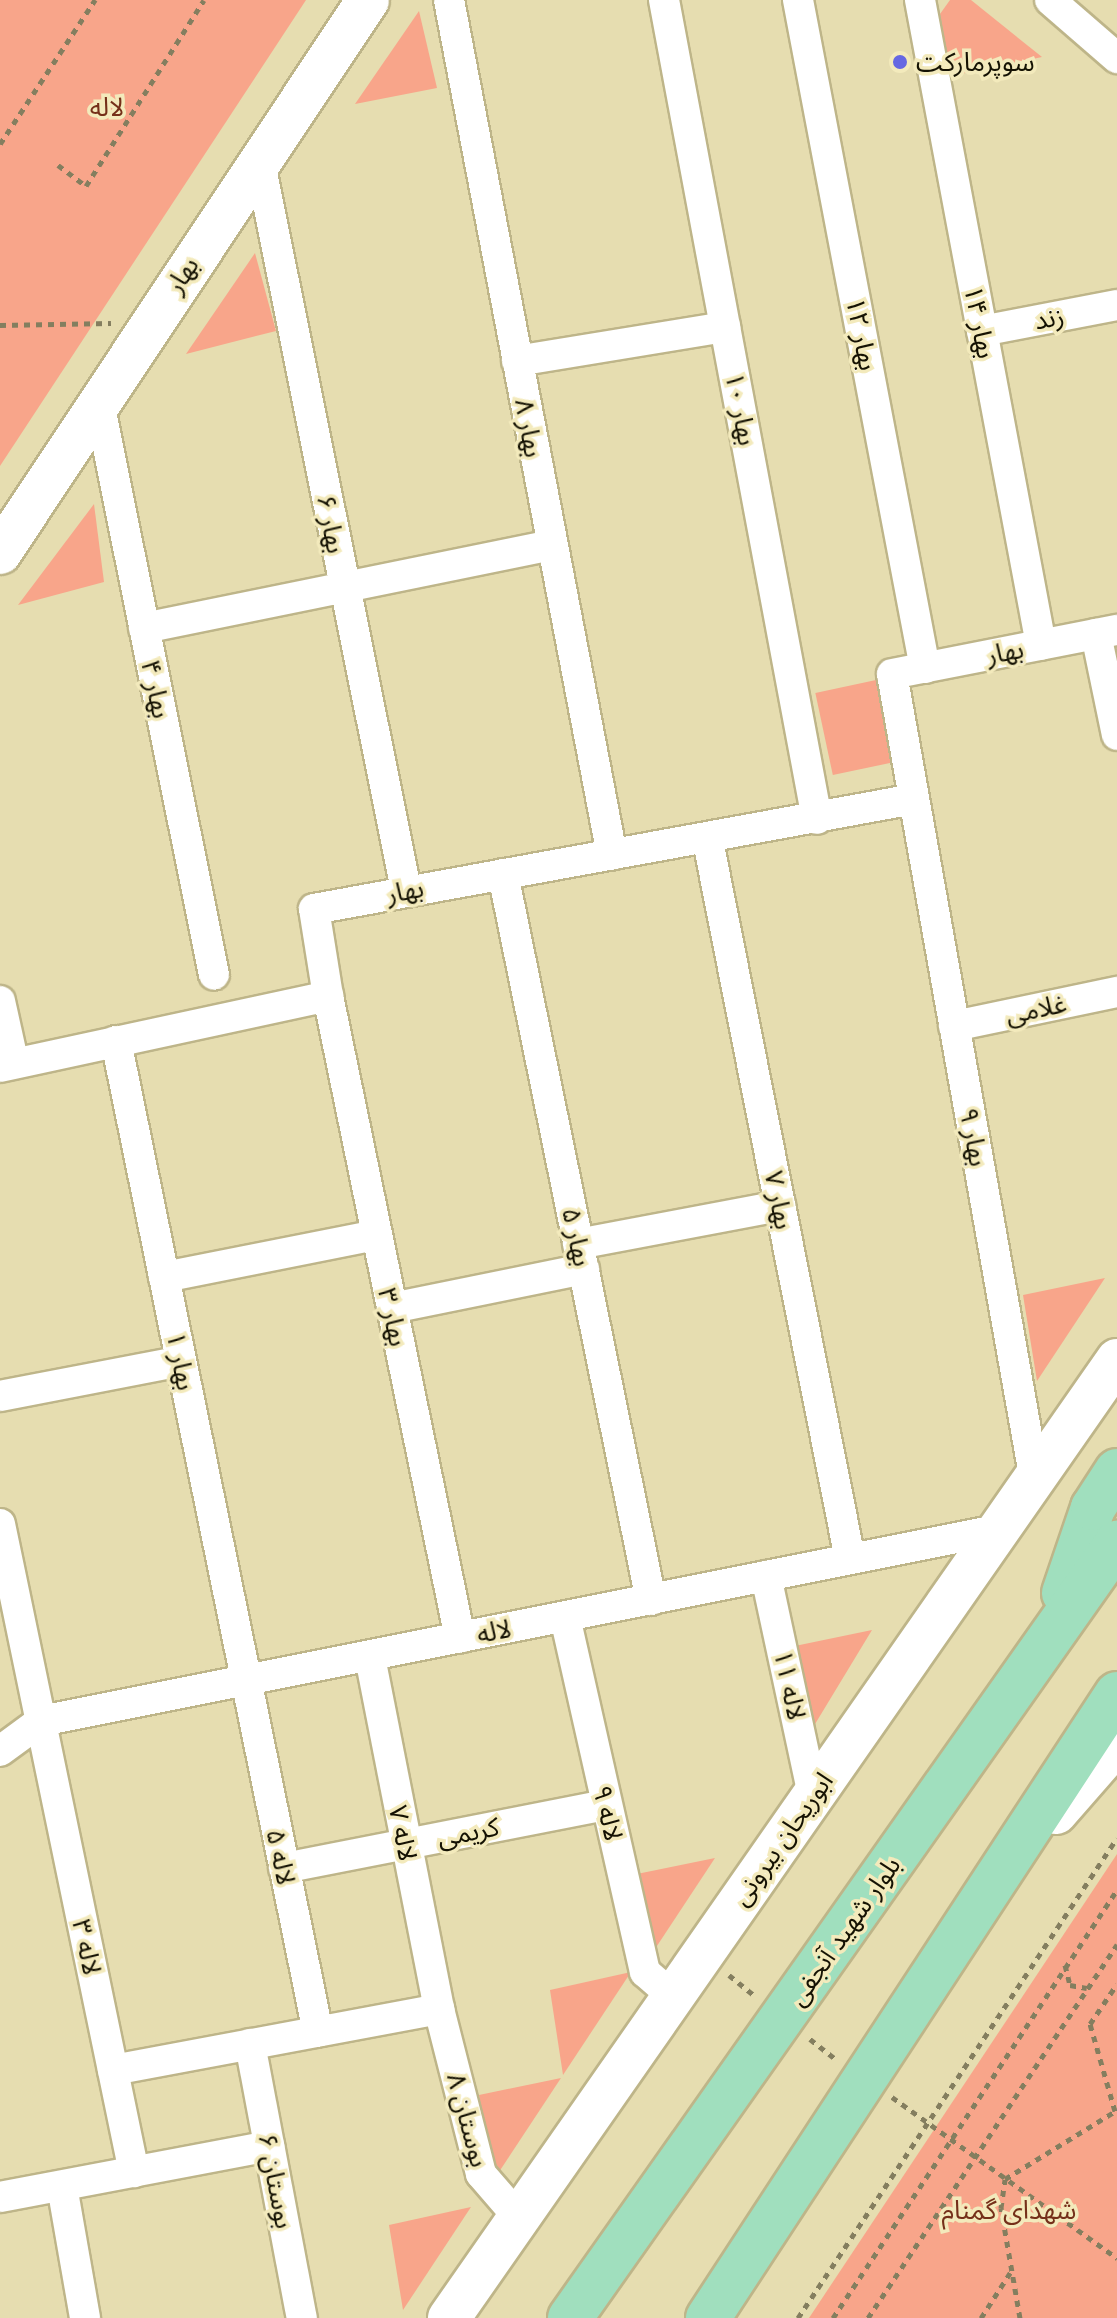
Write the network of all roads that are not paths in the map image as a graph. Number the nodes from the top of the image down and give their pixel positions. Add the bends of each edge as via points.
1 (368, 0) edge
2 (449, 0) edge
3 (664, 0) edge
4 (798, 0) edge
5 (920, 0) edge
6 (1050, 0) edge
7 (1117, 58) edge
8 (259, 158) junction
9 (1117, 305) edge
10 (725, 327) junction
11 (982, 331) junction
12 (517, 361) junction
13 (99, 402) junction
14 (551, 545) junction
15 (0, 553) edge
16 (344, 588) junction
17 (144, 628) junction
18 (1106, 632) edge
19 (1041, 645) junction
20 (925, 668) junction
21 (892, 674) joint
22 (1117, 735) edge
23 (914, 799) junction
24 (817, 819) junction
25 (708, 841) junction
26 (612, 855) junction
27 (503, 874) junction
28 (406, 890) junction
29 (214, 975) dead end
30 (1117, 992) edge
31 (328, 996) junction
32 (0, 1001) edge
33 (954, 1026) junction
34 (116, 1041) junction
35 (6, 1064) edge
36 (780, 1206) junction
37 (376, 1235) junction
38 (581, 1257) junction
39 (164, 1277) junction
40 (392, 1308) junction
41 (1117, 1360) edge
42 (181, 1361) junction
43 (0, 1396) edge
44 (1117, 1471) edge
45 (1034, 1475) junction
46 (0, 1524) edge
47 (996, 1530) junction
48 (1117, 1543) edge
49 (850, 1559) junction
50 (766, 1576) junction
51 (651, 1600) junction
52 (565, 1617) junction
53 (460, 1638) junction
54 (1047, 1642) junction
55 (370, 1657) junction
56 (245, 1682) junction
57 (1117, 1694) edge
58 (41, 1721) junction
59 (1117, 1743) edge
60 (0, 1751) edge
61 (813, 1795) junction
62 (605, 1805) junction
63 (405, 1845) junction
64 (284, 1868) junction
65 (1000, 1878) junction
66 (673, 1996) junction
67 (439, 2009) junction
68 (318, 2032) junction
69 (250, 2044) junction
70 (113, 2070) junction
71 (269, 2146) junction
72 (134, 2172) junction
73 (62, 2186) junction
74 (0, 2197) edge
75 (520, 2219) junction
76 (85, 2318) edge
77 (302, 2318) edge
78 (449, 2318) edge
79 (570, 2318) edge
80 (708, 2318) edge

1 - 8 street, بهار
2 - 12 street, بهار ۸
3 - 10 street, بهار ۱۰
4 - 20 street, بهار ۱۲
5 - 11 street, بهار ۱۴
6 - 7 street
8 - 13 street, بهار
8 - 16 street, بهار ۶
9 - 11 street, زند
10 - 12 street
10 - 24 street, بهار ۱۰
11 - 19 street, بهار ۱۴
12 - 14 street, بهار ۸
13 - 15 street, بهار
13 - 17 street, بهار ۴
14 - 16 street
14 - 26 street, بهار ۸
16 - 17 street
16 - 28 street, بهار ۶
17 - 29 street, بهار ۴
18 - 19 street, بهار
18 - 22 street
19 - 20 street, بهار
20 - 21 street, بهار
21 - 23 street, بهار ۹
23 - 24 street, بهار
23 - 33 street, بهار ۹
24 - 25 street, بهار
25 - 26 street, بهار
25 - 36 street, بهار ۷
26 - 27 street, بهار
27 - 28 street, بهار
27 - 38 street, بهار ۵
28 - 31 street, بهار via 314,909
30 - 33 street, غلامی
31 - 34 street
31 - 37 street, بهار ۳
32 - 35 street
33 - 45 street, بهار ۹
34 - 35 street
34 - 39 street, بهار ۱
36 - 38 street
36 - 49 street, بهار ۷
37 - 39 street
37 - 40 street, بهار ۳
38 - 40 street
38 - 51 street, بهار ۵
39 - 42 street, بهار ۱
40 - 53 street, بهار ۳
41 - 45 street, ابوریحان بیرونی
42 - 43 street
42 - 56 street, بهار ۱
44 - 54 main road via 1093,1508
45 - 47 street, ابوریحان بیرونی
46 - 58 street, لاله ۳
47 - 49 street, لاله
47 - 61 street, ابوریحان بیرونی
48 - 54 main road, بلوار شهید آنجفی
49 - 50 street, لاله
50 - 51 street, لاله
50 - 61 street, لاله ۱۱
51 - 52 street, لاله
52 - 53 street, لاله
52 - 62 street, لاله ۹
53 - 55 street, لاله
54 - 79 main road, بلوار شهید آنجفی
55 - 56 street, لاله
55 - 63 street, لاله ۷
56 - 58 street, لاله
56 - 64 street, لاله ۵
57 - 65 main road
58 - 60 street, لاله
58 - 70 street, لاله ۳
59 - 65 street
61 - 66 street, ابوریحان بیرونی
62 - 63 street, کریمی
62 - 66 street, لاله ۹ via 645,1972
63 - 64 street, کریمی
63 - 67 street, لاله ۷
64 - 68 street, لاله ۵
65 - 80 main road
66 - 75 street, ابوریحان بیرونی
67 - 68 street
67 - 75 street, بوستان ۸ via 481,2174
68 - 69 street
69 - 70 street
69 - 71 street, بوستان ۶
70 - 72 street, لاله ۳
71 - 72 street
71 - 77 street, بوستان ۶
72 - 73 street
73 - 74 street
73 - 76 street
75 - 78 street, ابوریحان بیرونی

